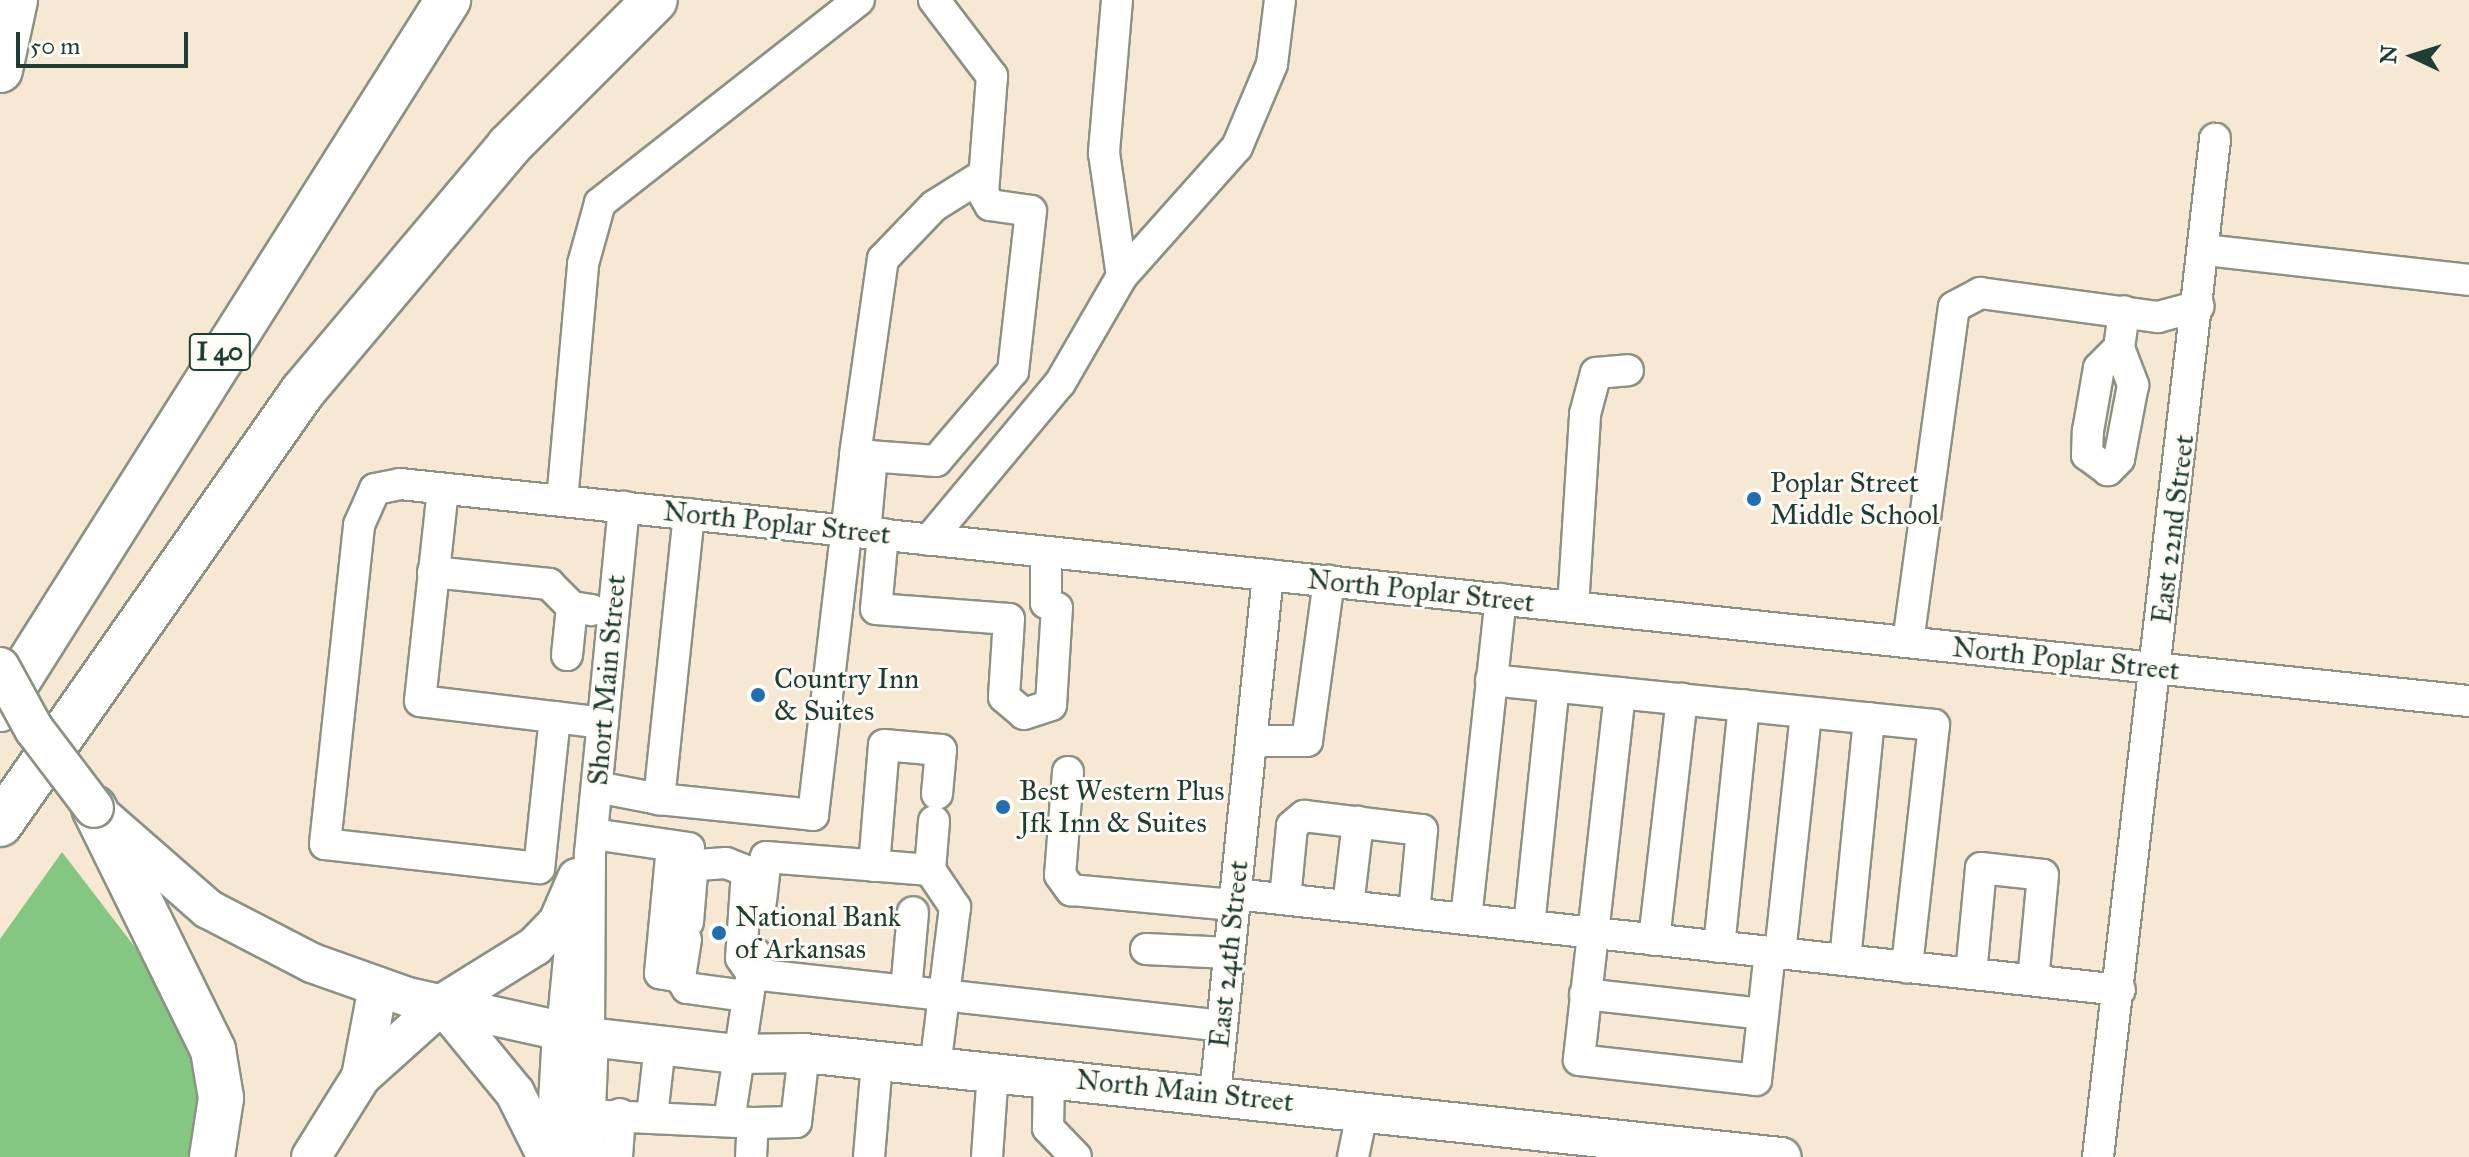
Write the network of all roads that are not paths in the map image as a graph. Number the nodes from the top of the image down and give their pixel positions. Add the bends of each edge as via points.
1 (15, 0) edge
2 (423, 0) edge
3 (448, 0) edge
4 (655, 0) edge
5 (859, 0) edge
6 (934, 0) edge
7 (1117, 0) edge
8 (1280, 0) edge
9 (0, 70) edge
10 (379, 101) junction
11 (2215, 139) dead end
12 (982, 176) junction
13 (2206, 250) junction
14 (1122, 276) junction
15 (2469, 280) edge
16 (2199, 306) junction
17 (2124, 311) junction
18 (2119, 348) dead end
19 (1628, 370) dead end
20 (863, 455) junction
21 (443, 489) junction
22 (562, 501) junction
23 (624, 507) junction
24 (689, 514) junction
25 (864, 532) junction
26 (929, 540) junction
27 (1046, 552) junction
28 (433, 572) junction
29 (1268, 575) junction
30 (1329, 581) junction
31 (1501, 599) junction
32 (572, 607) junction
33 (1573, 607) junction
34 (614, 613) junction
35 (1908, 642) junction
36 (567, 655) dead end
37 (0, 667) edge
38 (2158, 668) junction
39 (1491, 680) junction
40 (1554, 686) junction
41 (1620, 693) junction
42 (1682, 699) junction
43 (2469, 701) edge
44 (1744, 705) junction
45 (0, 709) edge
46 (1806, 712) junction
47 (555, 717) junction
48 (1869, 718) junction
49 (603, 723) junction
50 (1251, 741) junction
51 (1068, 772) dead end
52 (597, 787) junction
53 (659, 799) junction
54 (94, 808) junction
55 (1358, 822) junction
56 (0, 824) edge
57 (672, 846) junction
58 (587, 855) junction
59 (766, 857) junction
60 (874, 866) junction
61 (539, 868) junction
62 (930, 870) junction
63 (1235, 899) junction
64 (1285, 899) junction
65 (1348, 906) junction
66 (913, 912) dead end
67 (1414, 913) junction
68 (1466, 919) junction
69 (1529, 926) junction
70 (1592, 933) junction
71 (1654, 940) junction
72 (1719, 947) junction
73 (1146, 949) dead end
74 (1775, 952) junction
75 (1229, 953) junction
76 (1845, 960) junction
77 (1907, 967) junction
78 (1971, 974) junction
79 (680, 977) junction
80 (2033, 980) junction
81 (749, 985) junction
82 (378, 987) junction
83 (2120, 990) junction
84 (906, 991) junction
85 (1585, 994) junction
86 (944, 996) junction
87 (442, 1004) junction
88 (1763, 1014) junction
89 (1222, 1026) junction
90 (571, 1038) junction
91 (660, 1046) junction
92 (804, 1053) junction
93 (737, 1054) junction
94 (877, 1061) junction
95 (935, 1067) junction
96 (993, 1072) junction
97 (361, 1077) junction
98 (1049, 1077) junction
99 (1215, 1095) junction
100 (1363, 1109) junction
101 (603, 1114) junction
102 (652, 1116) junction
103 (741, 1122) junction
104 (212, 1157) edge
105 (311, 1157) edge
106 (547, 1157) edge
107 (555, 1157) edge
108 (584, 1157) edge
109 (617, 1157) edge
110 (751, 1157) edge
111 (869, 1157) edge
112 (987, 1157) edge
113 (1076, 1157) edge
114 (1353, 1157) edge
115 (1781, 1157) edge
116 (2098, 1157) edge

1 - 9 highway
2 - 10 highway
3 - 10 highway, I 40
4 - 56 highway via 509,146 303,391
5 - 22 street via 600,203 583,264
6 - 12 street via 992,76
7 - 14 street via 1104,153
8 - 14 street via 1283,16 1257,111 1199,193
10 - 45 highway, I 40
11 - 13 street, East 22nd Street
12 - 20 street via 934,206 883,259
12 - 20 street via 990,205 1031,211 1013,371 936,461
13 - 15 street
13 - 16 street, East 22nd Street
14 - 26 street via 1060,383
16 - 17 street via 2158,317
16 - 38 street, East 22nd Street
17 - 18 street
17 - 35 street via 1980,293 1954,307
19 - 33 street via 1596,373 1585,414
20 - 25 street
21 - 22 street, North Poplar Street
21 - 28 street
21 - 61 street, North Poplar Street via 375,489 359,525 325,844
22 - 23 street, North Poplar Street
23 - 24 street, North Poplar Street
23 - 34 street, Short Main Street
24 - 25 street, North Poplar Street
24 - 53 street
25 - 26 street, North Poplar Street
25 - 27 street via 876,609 1009,619 1004,697 1024,714 1051,705 1057,608 1046,603
25 - 53 street via 813,815
26 - 27 street, North Poplar Street
27 - 29 street, North Poplar Street
28 - 32 street via 549,584
28 - 47 street via 420,701
29 - 30 street, North Poplar Street
29 - 50 street, East 24th Street
30 - 31 street, North Poplar Street
30 - 50 street via 1307,741
31 - 33 street, North Poplar Street
31 - 39 street
32 - 34 street
32 - 36 street
33 - 35 street, North Poplar Street
34 - 49 street, Short Main Street
35 - 38 street, North Poplar Street
37 - 54 main road, North Main Street, bridge via 34,729
38 - 43 street, North Poplar Street
38 - 83 street, East 22nd Street
39 - 40 street
39 - 68 street
40 - 41 street
40 - 69 street
41 - 42 street
41 - 70 street
42 - 44 street
42 - 71 street
44 - 46 street
44 - 72 street
46 - 48 street
46 - 74 street
47 - 49 street
47 - 61 street
48 - 76 street
48 - 77 street via 1934,725
49 - 52 street, Short Main Street
50 - 63 street, East 24th Street
51 - 63 street via 1060,875 1071,890
52 - 53 street
52 - 58 street, Short Main Street
54 - 82 main road, North Main Street via 208,909
54 - 104 highway via 213,1050 221,1098
55 - 64 street via 1296,819
55 - 65 street
55 - 67 street via 1422,830
57 - 58 street
57 - 59 street
57 - 79 street via 660,973
58 - 61 street
58 - 87 main road via 558,922 535,946
58 - 90 street, Short Main Street
59 - 60 street
59 - 81 street
60 - 62 street
60 - 62 street via 884,745 941,750
62 - 86 street via 955,907
63 - 64 street
63 - 75 street, East 24th Street
64 - 65 street
65 - 67 street
66 - 84 street
67 - 68 street
68 - 69 street
69 - 70 street
70 - 71 street
70 - 85 street
71 - 72 street
72 - 74 street
73 - 75 street
74 - 76 street
74 - 88 street
75 - 89 street, East 24th Street
76 - 77 street
77 - 78 street
78 - 80 street
78 - 80 street via 1981,868 2043,875
79 - 81 street via 687,988
79 - 81 street via 698,865 747,871 741,958
80 - 83 street
81 - 84 street
81 - 93 street
82 - 87 main road, North Main Street
82 - 97 main road
83 - 116 street, East 22nd Street
84 - 86 street
85 - 88 street
85 - 88 street via 1579,1060 1741,1079 1756,1080
86 - 89 street
86 - 95 street
87 - 90 main road, North Main Street
87 - 97 main road
87 - 106 main road via 515,1093
89 - 99 street, East 24th Street
90 - 91 main road, North Main Street
90 - 101 main road
90 - 107 main road
91 - 93 main road, North Main Street
91 - 102 street
92 - 93 main road, North Main Street
92 - 94 main road, North Main Street
92 - 103 street via 796,1122
93 - 103 street
94 - 95 main road, North Main Street
94 - 111 street
95 - 96 main road, North Main Street
96 - 98 main road, North Main Street
96 - 112 street
97 - 105 main road
98 - 99 main road, North Main Street
98 - 113 street via 1048,1128
99 - 100 main road, North Main Street
100 - 114 street
100 - 115 main road, North Main Street
101 - 102 street
101 - 108 main road
101 - 109 street
102 - 103 street
103 - 110 street

